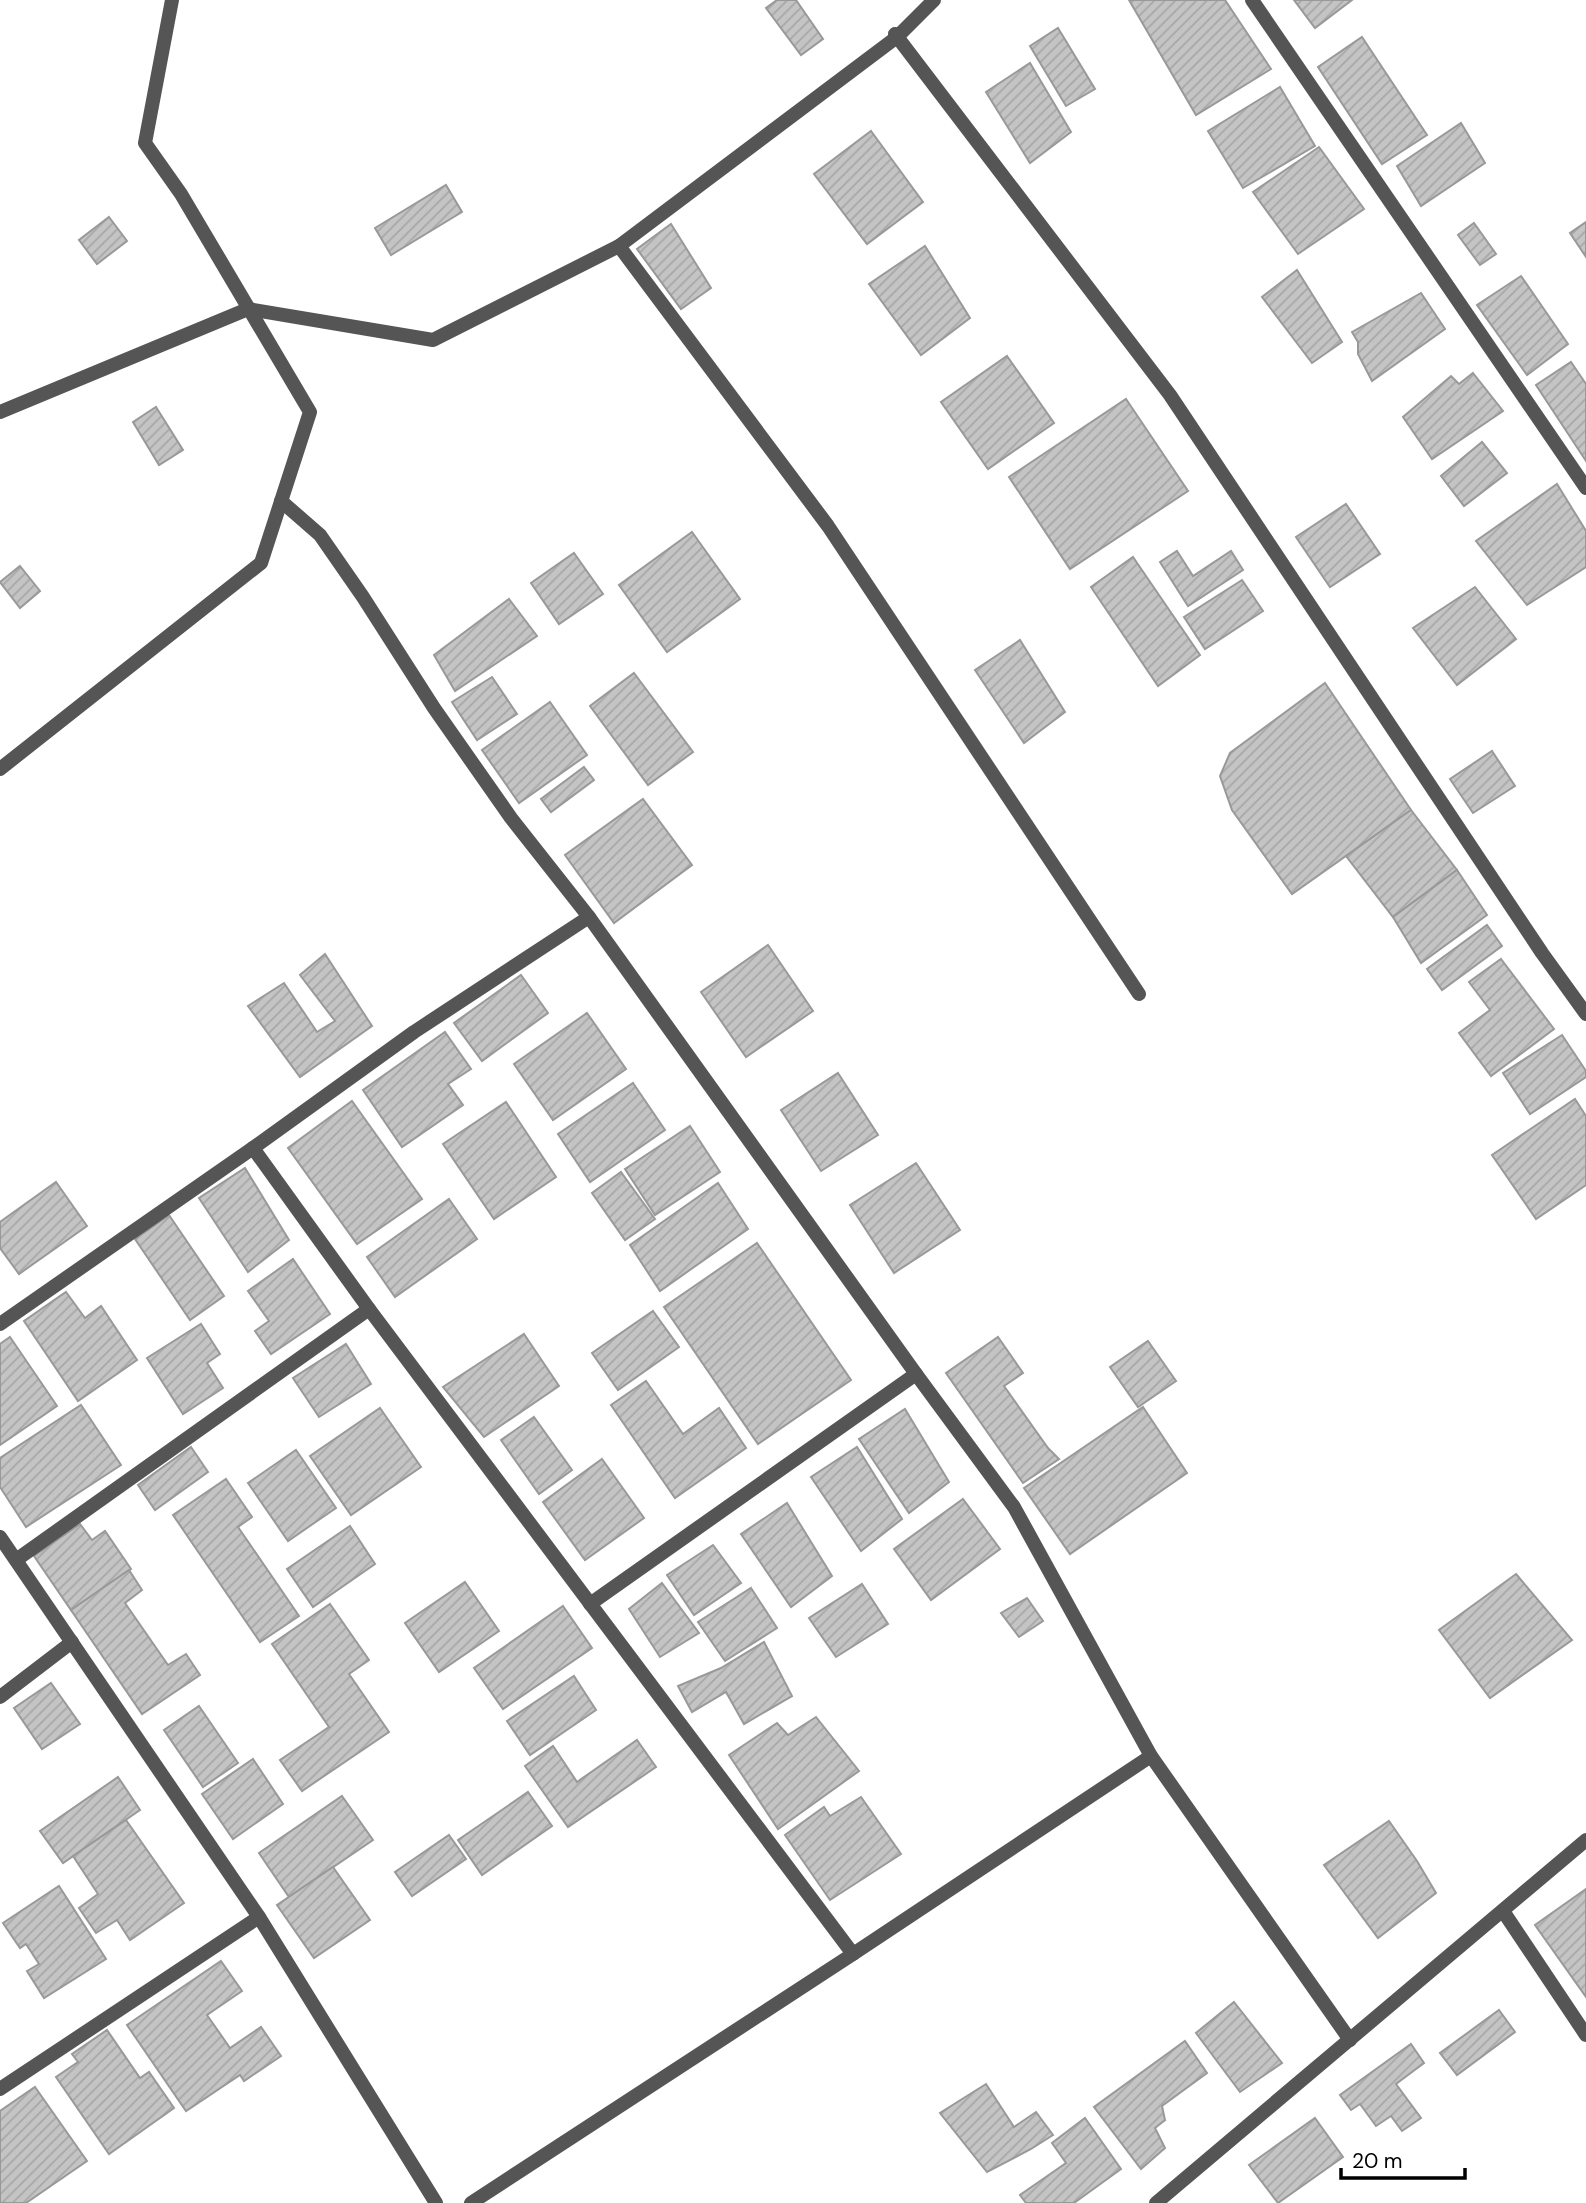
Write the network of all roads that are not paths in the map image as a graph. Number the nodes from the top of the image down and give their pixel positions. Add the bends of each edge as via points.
1 (172, 0) edge
2 (934, 0) edge
3 (1252, 0) edge
4 (896, 36) junction
5 (619, 246) junction
6 (248, 309) junction
7 (0, 412) edge
8 (1586, 488) edge
9 (281, 501) junction
10 (0, 769) edge
11 (589, 917) junction
12 (1139, 994) dead end
13 (1586, 1014) edge
14 (253, 1148) junction
15 (369, 1309) junction
16 (0, 1324) edge
17 (916, 1374) junction
18 (0, 1537) edge
19 (16, 1560) junction
20 (590, 1604) junction
21 (72, 1642) junction
22 (0, 1697) edge
23 (1151, 1756) junction
24 (1586, 1840) edge
25 (1503, 1911) junction
26 (259, 1917) junction
27 (853, 1954) junction
28 (1586, 2035) edge
29 (1350, 2040) junction
30 (0, 2089) edge
31 (436, 2203) edge
32 (471, 2203) edge
33 (1156, 2203) edge

1 - 6 street via 145,143 181,194
2 - 4 street
3 - 8 street
4 - 5 street
4 - 13 street via 1170,395
5 - 6 street via 433,341
5 - 12 street via 828,526
6 - 7 street
6 - 9 street via 310,412
9 - 10 street via 261,563
9 - 11 street via 320,536 480,774
11 - 14 street via 414,1032
11 - 17 street
14 - 15 street
14 - 16 street
15 - 19 street
15 - 20 street
17 - 20 street
17 - 23 street via 1014,1507
18 - 19 street
19 - 21 street
20 - 27 street
21 - 22 street
21 - 26 street
23 - 27 street
23 - 29 street
24 - 25 street
25 - 28 street
25 - 29 street
26 - 30 street
26 - 31 street
27 - 32 street
29 - 33 street

